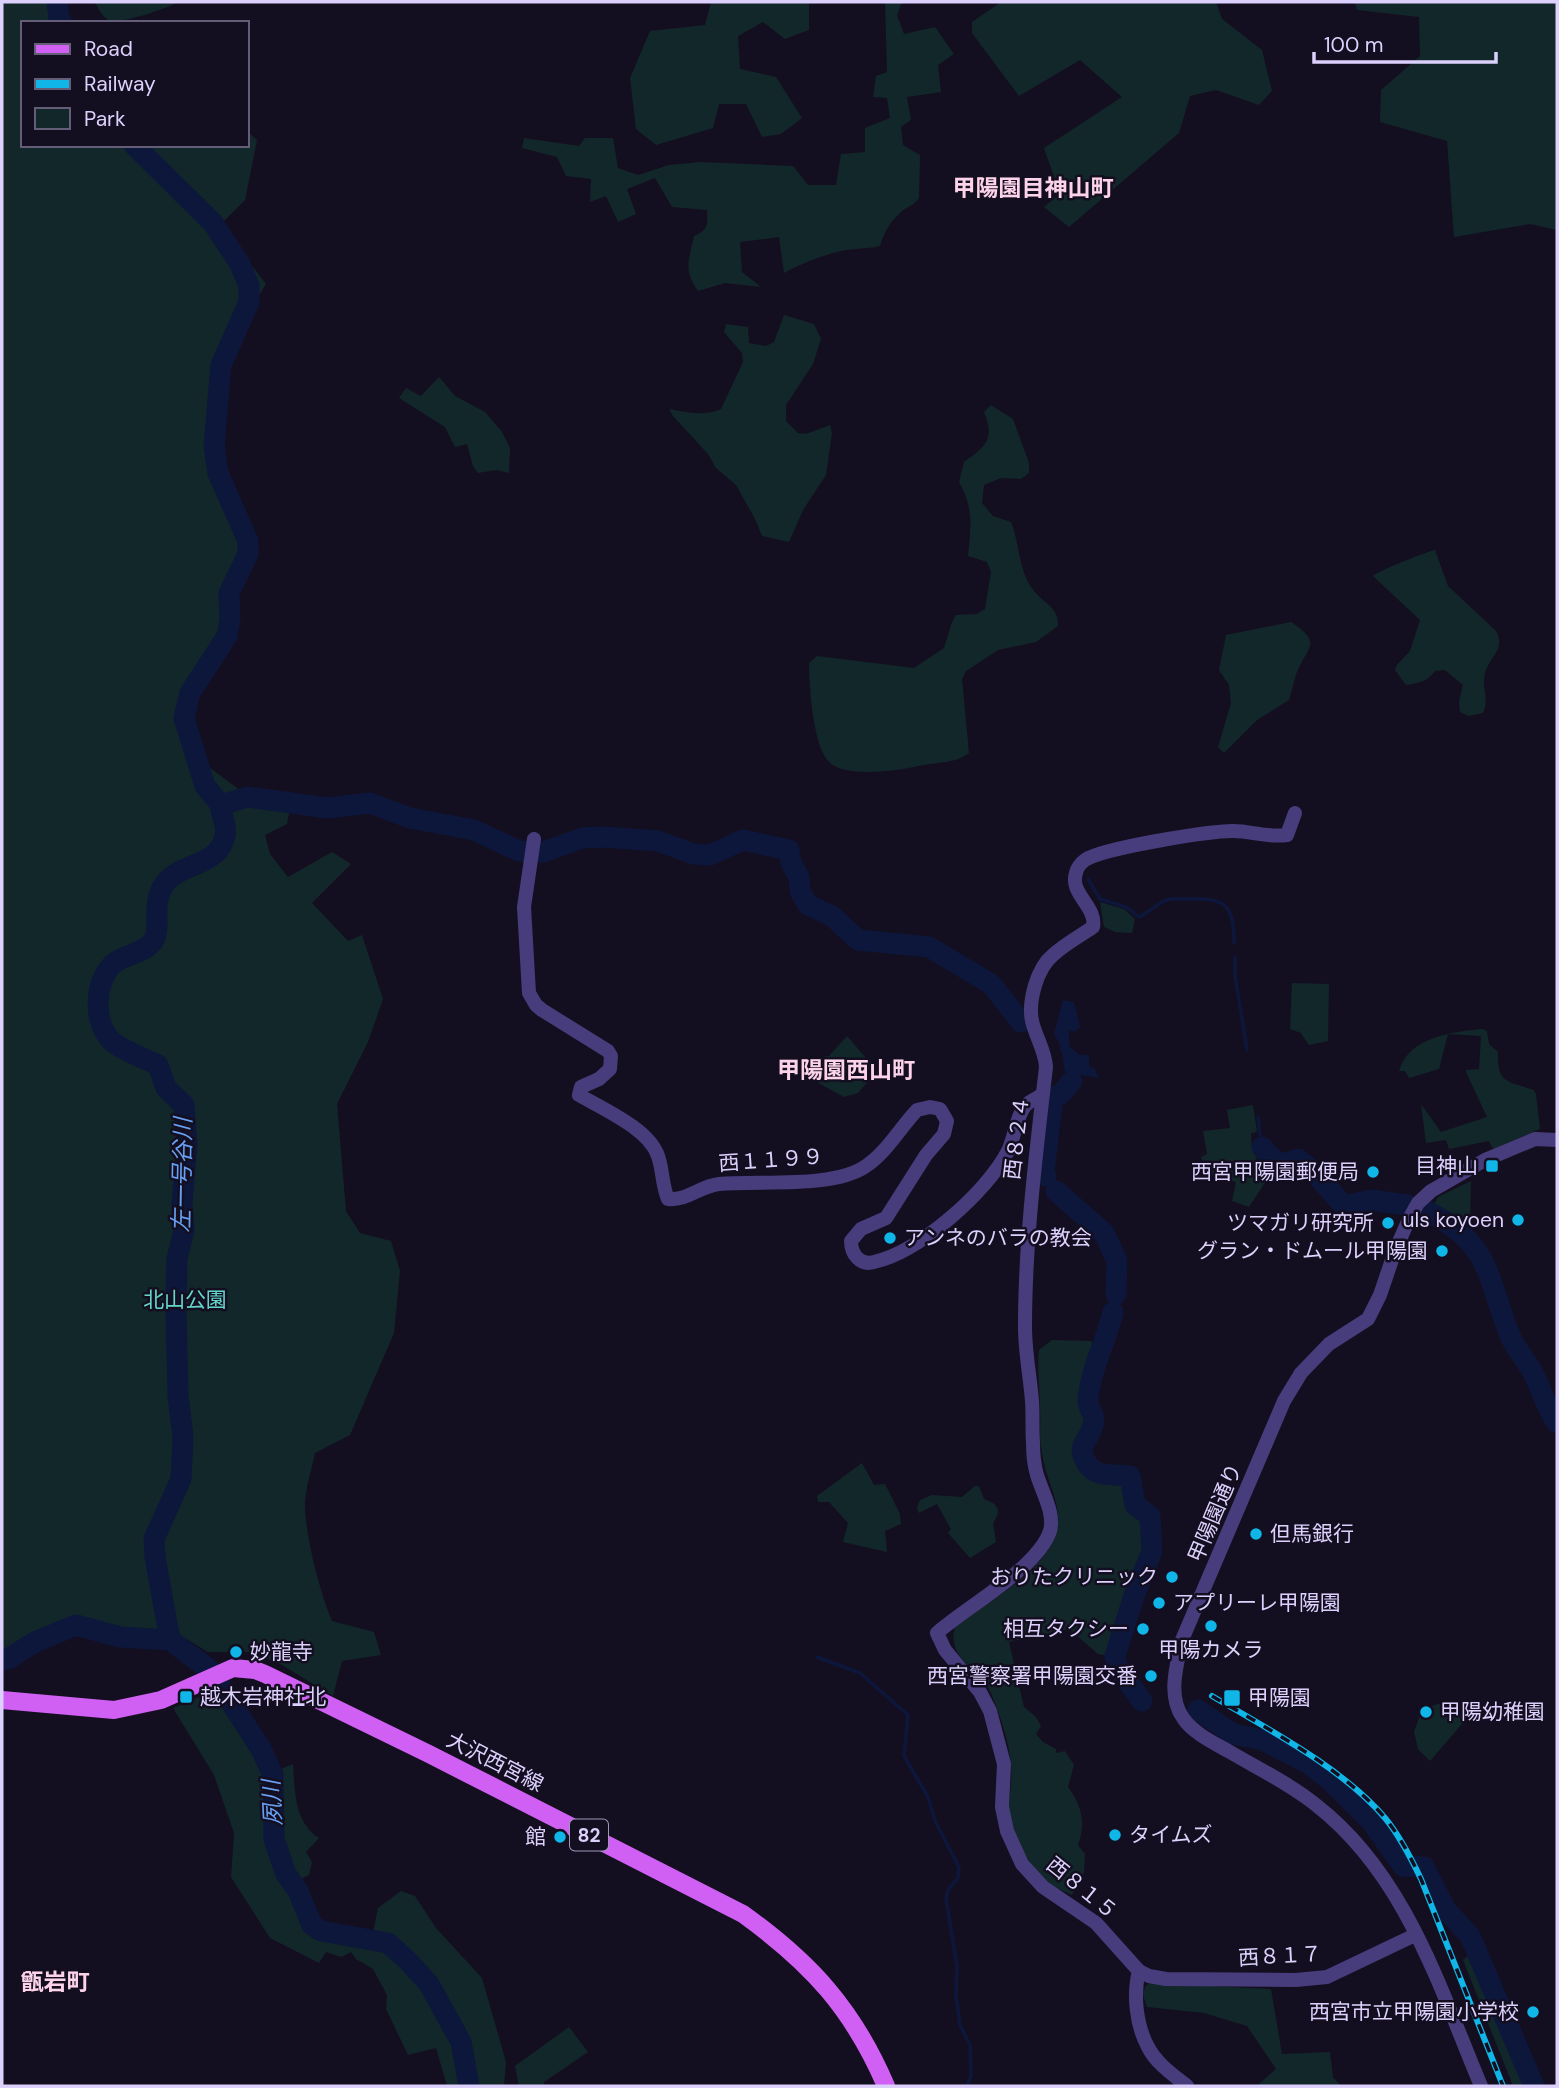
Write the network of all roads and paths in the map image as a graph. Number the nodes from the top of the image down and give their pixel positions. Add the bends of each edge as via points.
1 (1295, 813) dead end
2 (533, 849) dead end
3 (1043, 1094) junction
4 (1557, 1140) edge
5 (937, 1633) joint
6 (2, 1700) edge
7 (1415, 1935) junction
8 (1139, 1971) junction
9 (886, 2086) edge
10 (1187, 2086) edge
11 (1481, 2086) edge

1 - 3 street, 西８２４ via 1287,835 1207,832 1107,851 1084,861 1075,874 1075,887 1093,914 1093,927 1051,956 1032,1000 1032,1023 1046,1053
2 - 3 street, 西１１９９ via 524,907 529,993 542,1010 602,1045 611,1056 606,1074 581,1087 579,1095 640,1131 654,1147 668,1199 678,1200 710,1185 809,1181 860,1170 917,1110 935,1107 947,1121 944,1134 887,1218 861,1229 851,1241 856,1257 873,1263 912,1247 977,1194 1008,1150 1025,1106
3 - 5 street, 西８２４ via 1033,1176 1025,1339 1036,1473 1051,1525 1036,1553 1005,1583
4 - 7 street, 甲陽園通り via 1535,1139 1485,1160 1418,1203 1368,1319 1329,1344 1301,1373 1284,1401 1182,1640 1178,1659 1175,1687 1183,1719 1205,1738 1301,1793 1340,1826 1379,1868
5 - 8 street, 西８１５ via 945,1650 980,1692 993,1720 1004,1764 1002,1807 1022,1864 1044,1887 1096,1923
6 - 9 main road, 大沢西宮線 / 82 via 114,1710 181,1692 233,1668 256,1670 743,1914 810,1968 852,2020
7 - 8 street, 西８１７ via 1327,1977 1166,1979
7 - 11 street, 甲陽園通り
8 - 10 street via 1135,1985 1138,2015 1148,2047

